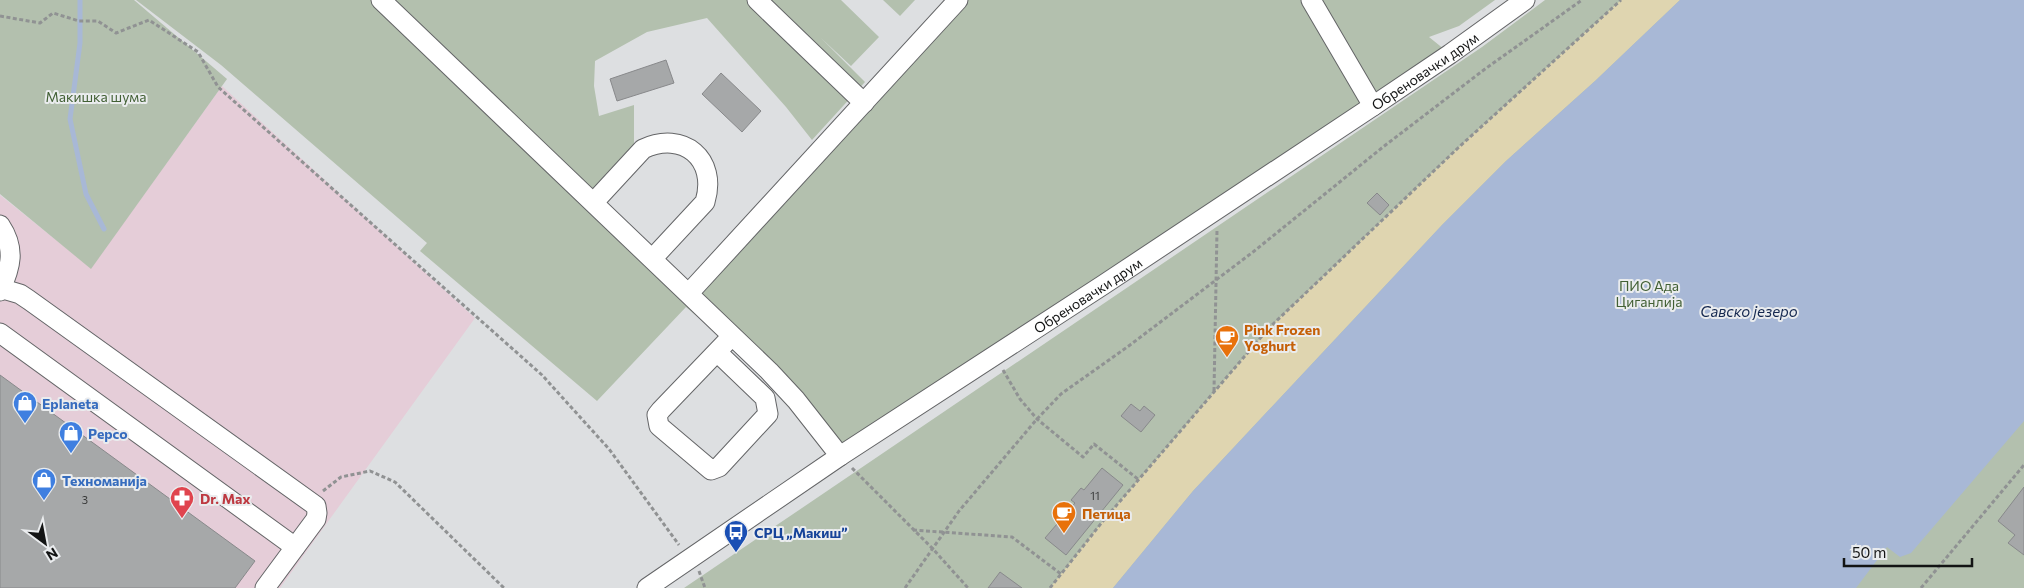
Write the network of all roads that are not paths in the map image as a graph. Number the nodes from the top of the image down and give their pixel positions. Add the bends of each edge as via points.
1 (381, 0) edge
2 (757, 0) edge
3 (958, 0) edge
4 (1311, 0) edge
5 (1525, 0) edge
6 (864, 103) junction
7 (1373, 106) junction
8 (594, 202) junction
9 (0, 225) edge
10 (5, 251) edge
11 (653, 258) junction
12 (0, 289) edge
13 (688, 293) junction
14 (0, 333) edge
15 (732, 336) junction
16 (717, 352) junction
17 (840, 456) junction
18 (295, 547) junction
19 (265, 588) edge
20 (647, 588) edge

1 - 8 street
2 - 6 street
3 - 6 street
4 - 7 street
5 - 7 street, Обреновачки друм
6 - 13 street
7 - 17 street, Обреновачки друм
8 - 11 street
8 - 11 street via 643,148 654,143 678,143 698,156 708,178 705,202
9 - 10 street via 4,231
10 - 12 street via 11,262
11 - 13 street
12 - 18 street via 29,300 311,501 316,506 316,520
13 - 15 street
14 - 18 street
15 - 16 street
15 - 17 street via 796,400
16 - 16 street via 657,415 659,426 707,468 714,470 768,414 765,398
17 - 20 street, Обреновачки друм
18 - 19 street

